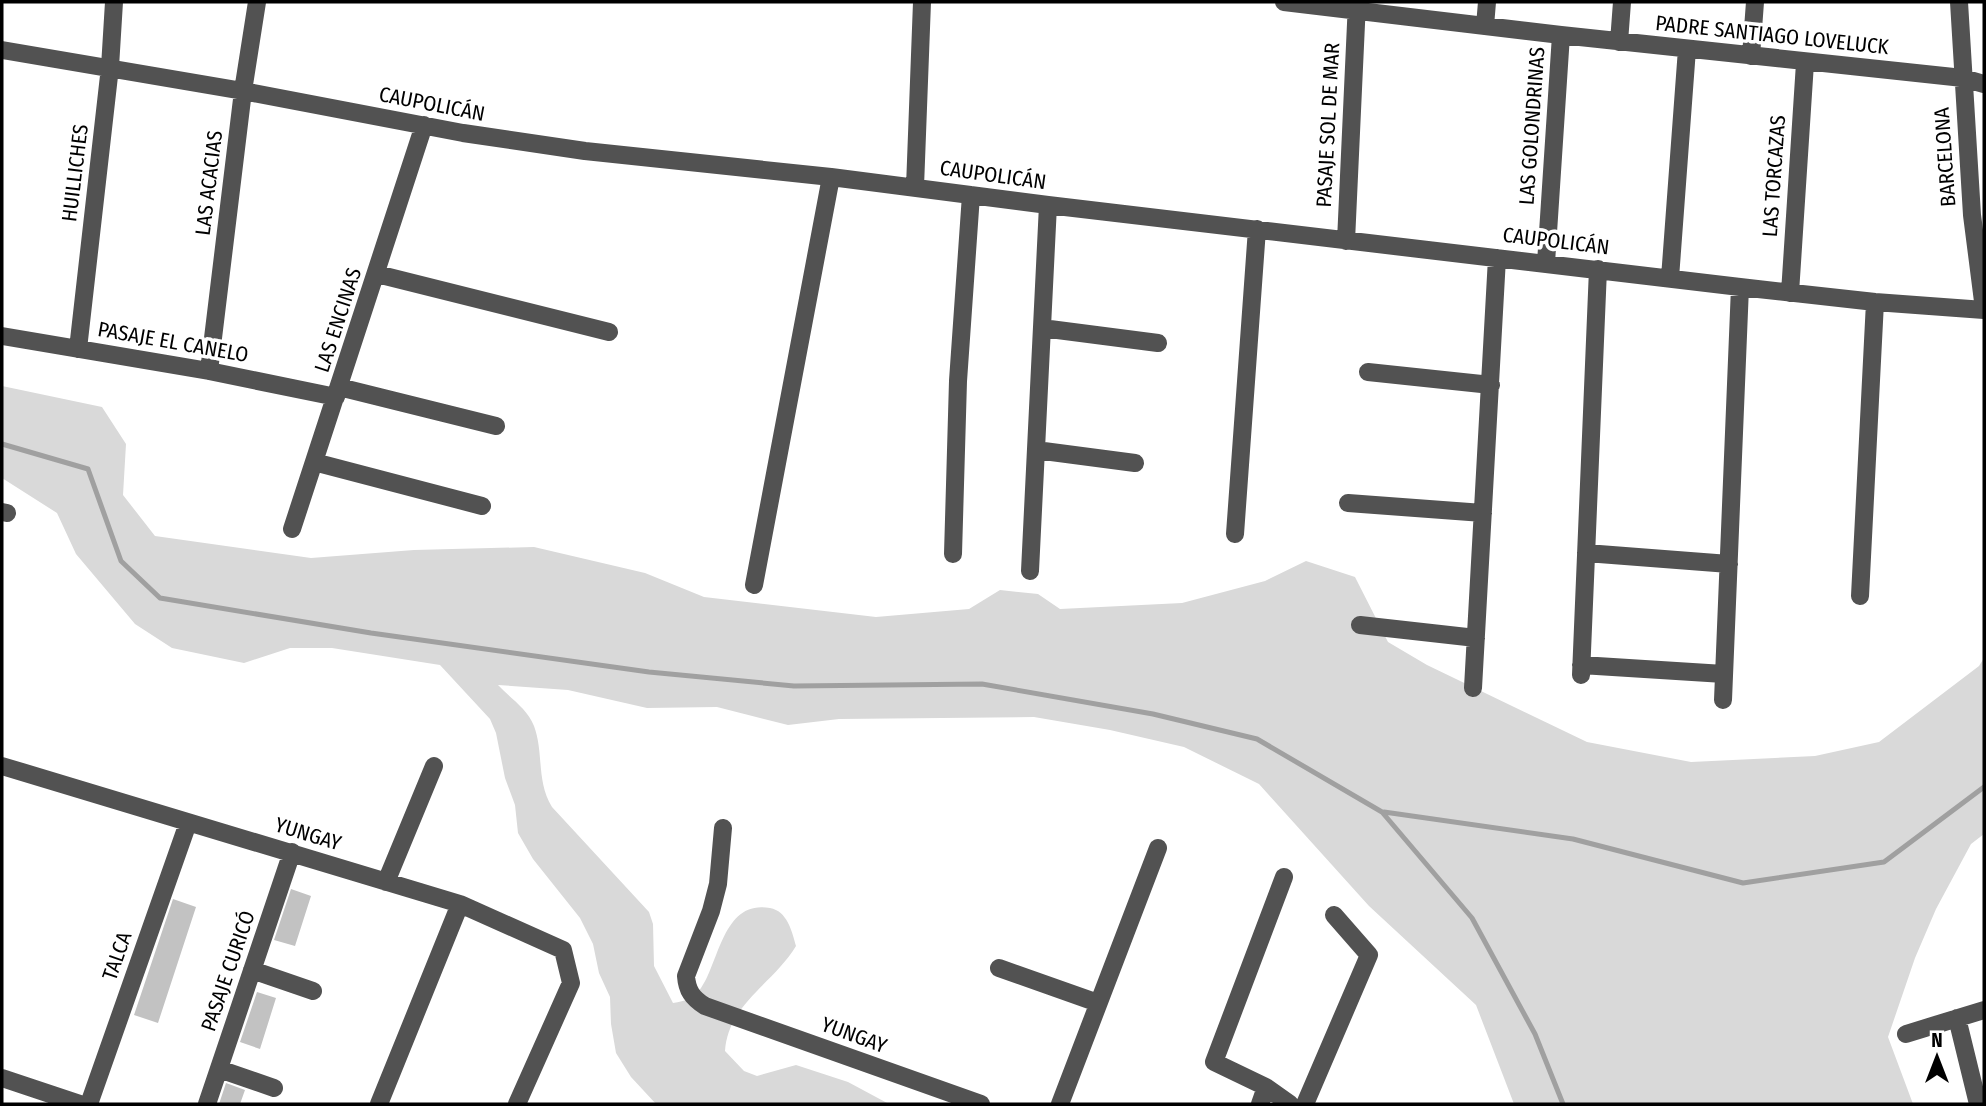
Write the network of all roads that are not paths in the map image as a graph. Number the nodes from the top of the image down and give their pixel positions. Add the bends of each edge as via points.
1 (114, 2) edge
2 (257, 2) edge
3 (922, 2) edge
4 (1284, 2) edge
5 (1487, 2) edge
6 (1622, 2) edge
7 (1755, 2) edge
8 (1959, 2) edge
9 (1357, 6) edge
10 (1485, 26) junction
11 (1561, 35) junction
12 (1619, 41) junction
13 (1686, 49) junction
14 (2, 50) edge
15 (1751, 56) junction
16 (1805, 62) junction
17 (110, 67) junction
18 (1963, 78) junction
19 (1984, 84) edge
20 (243, 91) junction
21 (424, 125) junction
22 (831, 177) junction
23 (915, 187) junction
24 (971, 195) junction
25 (1048, 205) junction
26 (1257, 229) junction
27 (1346, 241) junction
28 (1497, 257) junction
29 (1546, 263) junction
30 (1598, 269) junction
31 (377, 274) junction
32 (1670, 278) junction
33 (1740, 287) junction
34 (1790, 293) junction
35 (1875, 302) junction
36 (1984, 309) edge
37 (1042, 328) junction
38 (608, 332) dead end
39 (2, 336) edge
40 (1158, 343) dead end
41 (78, 349) junction
42 (209, 371) junction
43 (1368, 372) dead end
44 (1491, 385) junction
45 (338, 392) junction
46 (496, 426) dead end
47 (1036, 450) junction
48 (314, 462) junction
49 (1135, 463) dead end
50 (1348, 503) dead end
51 (482, 506) dead end
52 (1483, 513) junction
53 (292, 529) dead end
54 (1235, 534) dead end
55 (953, 554) dead end
56 (1587, 554) junction
57 (1729, 564) junction
58 (1030, 571) dead end
59 (754, 585) dead end
60 (1860, 596) dead end
61 (1360, 625) dead end
62 (1476, 638) junction
63 (1724, 674) junction
64 (1473, 688) dead end
65 (1723, 700) dead end
66 (2, 766) edge
67 (434, 766) dead end
68 (188, 823) junction
69 (723, 828) dead end
70 (1158, 848) dead end
71 (292, 852) junction
72 (1284, 877) dead end
73 (386, 882) junction
74 (460, 904) junction
75 (1334, 915) dead end
76 (999, 968) dead end
77 (252, 970) junction
78 (313, 991) dead end
79 (1098, 1003) junction
80 (1984, 1010) edge
81 (1957, 1018) junction
82 (1906, 1034) dead end
83 (219, 1069) junction
84 (2, 1079) edge
85 (1266, 1087) junction
86 (274, 1088) dead end
87 (80, 1104) edge
88 (89, 1104) edge
89 (207, 1104) edge
90 (379, 1104) edge
91 (517, 1104) edge
92 (981, 1104) edge
93 (1060, 1104) edge
94 (1260, 1104) edge
95 (1290, 1104) edge
96 (1305, 1104) edge
97 (1978, 1104) edge

1 - 17 street, HUILLICHES
2 - 20 street, LAS ACACIAS
3 - 23 street
4 - 9 street, PADRE SANTIAGO LOVELUCK
5 - 10 street
6 - 12 street
7 - 15 street
8 - 18 street, BARCELONA
9 - 10 street, PADRE SANTIAGO LOVELUCK
9 - 27 street, PASAJE SOL DE MAR
10 - 11 street, PADRE SANTIAGO LOVELUCK
11 - 12 street, PADRE SANTIAGO LOVELUCK
11 - 29 street, LAS GOLONDRINAS
12 - 13 street, PADRE SANTIAGO LOVELUCK
13 - 15 street, PADRE SANTIAGO LOVELUCK
13 - 32 street
14 - 17 street, CAUPOLICÁN
15 - 16 street, PADRE SANTIAGO LOVELUCK
16 - 18 street, PADRE SANTIAGO LOVELUCK
16 - 34 street, LAS TORCAZAS
17 - 20 street, CAUPOLICÁN
17 - 41 street, HUILLICHES
18 - 19 street, PADRE SANTIAGO LOVELUCK
18 - 36 street, BARCELONA
20 - 21 street, CAUPOLICÁN
20 - 42 street, LAS ACACIAS
21 - 22 street, CAUPOLICÁN via 585,152
21 - 31 street, LAS ENCINAS
22 - 23 street, CAUPOLICÁN
22 - 59 street
23 - 24 street, CAUPOLICÁN
24 - 25 street, CAUPOLICÁN
24 - 55 street via 958,381
25 - 26 street, CAUPOLICÁN
25 - 37 street
26 - 27 street, CAUPOLICÁN
26 - 54 street
27 - 28 street, CAUPOLICÁN
28 - 29 street, CAUPOLICÁN
28 - 44 street
29 - 30 street, CAUPOLICÁN
30 - 32 street, CAUPOLICÁN
30 - 56 street
31 - 38 street
31 - 45 street, LAS ENCINAS
32 - 33 street, CAUPOLICÁN
33 - 34 street, CAUPOLICÁN
33 - 57 street
34 - 35 street, CAUPOLICÁN
35 - 36 street, CAUPOLICÁN
35 - 60 street
37 - 40 street
37 - 47 street
39 - 41 street, PASAJE EL CANELO
41 - 42 street, PASAJE EL CANELO
42 - 45 street, PASAJE EL CANELO
43 - 44 street
44 - 52 street
45 - 46 street, PASAJE EL CANELO
45 - 48 street, LAS ENCINAS
47 - 49 street
47 - 58 street
48 - 51 street
48 - 53 street, LAS ENCINAS
50 - 52 street
52 - 62 street
56 - 57 street
56 - 63 street via 1581,670
57 - 63 street
61 - 62 street
62 - 64 street
63 - 65 street
66 - 68 street, YUNGAY
67 - 73 street
68 - 71 street, YUNGAY
68 - 88 street, TALCA
69 - 92 street, YUNGAY via 715,893 686,975 692,997
70 - 79 street
71 - 73 street, YUNGAY
71 - 77 street, PASAJE CURICÓ
72 - 85 street via 1213,1062
73 - 74 street, YUNGAY
74 - 90 street
74 - 91 street, YUNGAY via 563,950 571,983
75 - 96 street via 1368,955
76 - 79 street
77 - 78 street
77 - 83 street, PASAJE CURICÓ
79 - 93 street
80 - 81 street
81 - 82 street
81 - 97 street
83 - 86 street
83 - 89 street, PASAJE CURICÓ
84 - 87 street
85 - 94 street
85 - 95 street

